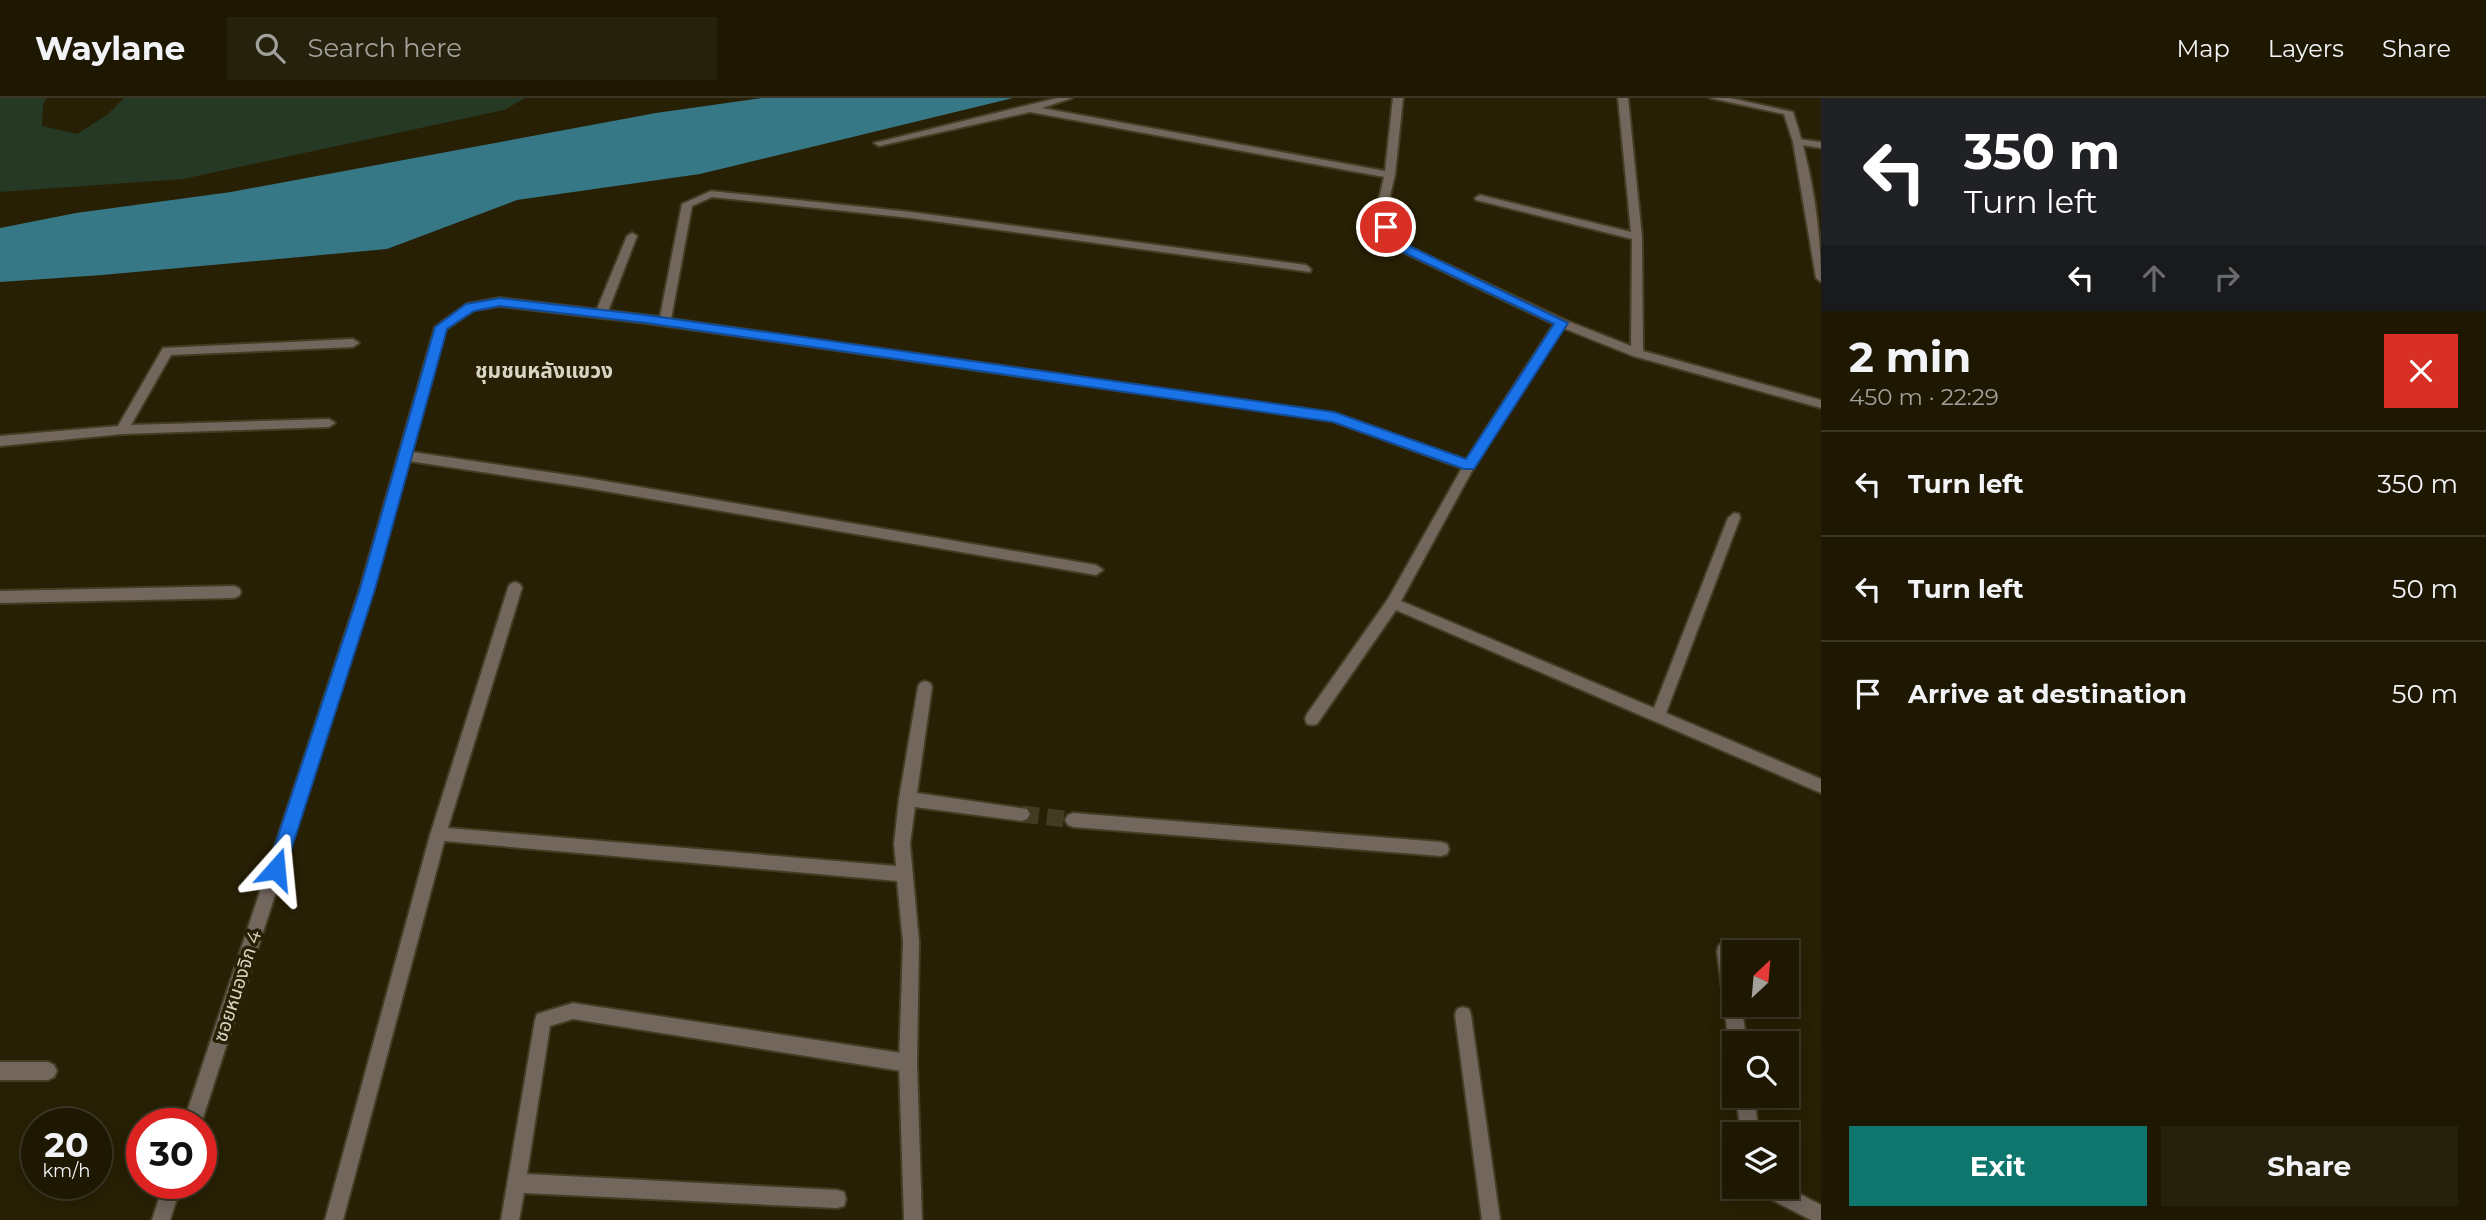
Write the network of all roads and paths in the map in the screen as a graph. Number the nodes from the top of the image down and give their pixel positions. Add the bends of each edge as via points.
1 (1068, 98) edge
2 (1398, 98) edge
3 (1623, 98) edge
4 (1715, 98) edge
5 (1030, 109) junction
6 (1798, 142) junction
7 (879, 143) dead end
8 (1821, 145) edge
9 (1390, 175) junction
10 (1480, 198) dead end
11 (632, 236) dead end
12 (1637, 237) junction
13 (1306, 269) dead end
14 (1821, 278) edge
15 (601, 314) junction
16 (665, 322) junction
17 (1561, 323) junction
18 (353, 343) dead end
19 (1637, 353) junction
20 (1821, 404) edge
21 (329, 423) dead end
22 (122, 430) junction
23 (0, 441) edge
24 (405, 456) junction
25 (1469, 466) junction
26 (1734, 518) dead end
27 (1096, 570) dead end
28 (515, 588) dead end
29 (234, 592) dead end
30 (0, 597) edge
31 (1393, 603) junction
32 (925, 687) dead end
33 (1658, 716) junction
34 (1312, 719) dead end
35 (1821, 786) edge
36 (908, 799) junction
37 (1021, 814) tunnel mouth
38 (1073, 820) tunnel mouth
39 (438, 835) junction
40 (1441, 849) dead end
41 (903, 874) junction
42 (1463, 1015) dead end
43 (908, 1063) junction
44 (0, 1071) edge
45 (48, 1071) dead end
46 (197, 1108) edge
47 (517, 1183) junction
48 (168, 1199) edge
49 (837, 1199) dead end
50 (1789, 1199) edge
51 (1821, 1215) edge
52 (161, 1220) edge
53 (334, 1220) edge
54 (510, 1220) edge
55 (913, 1220) edge
56 (1491, 1220) edge

1 - 5 street
2 - 9 street
3 - 12 street
4 - 6 street via 1788,112
5 - 7 street
5 - 9 street
6 - 8 street
6 - 14 street
9 - 17 street via 1381,212 1392,243
10 - 12 street
11 - 15 street
12 - 19 street
13 - 16 street via 911,215 710,194 687,204
15 - 16 street, ซอยหนองจิก 4
15 - 24 street, ซอยหนองจิก 4 via 500,302 471,307 441,327
16 - 25 street, ซอยหนองจิก 4 via 1334,417
17 - 19 street
17 - 25 street
18 - 22 street via 167,351
19 - 20 street
21 - 22 street
22 - 23 street
24 - 27 street
24 - 46 street, ซอยหนองจิก 4 via 367,589
25 - 31 street
26 - 33 street
28 - 39 street
29 - 30 street
31 - 33 street
31 - 34 street
32 - 36 street
33 - 35 street
36 - 37 street
36 - 41 street
38 - 40 street
39 - 41 street
39 - 53 street
41 - 43 street via 911,942
42 - 56 street
43 - 47 street via 573,1011 543,1020
43 - 55 street
44 - 45 street
47 - 49 street
47 - 54 street
48 - 52 street
50 - 51 street

